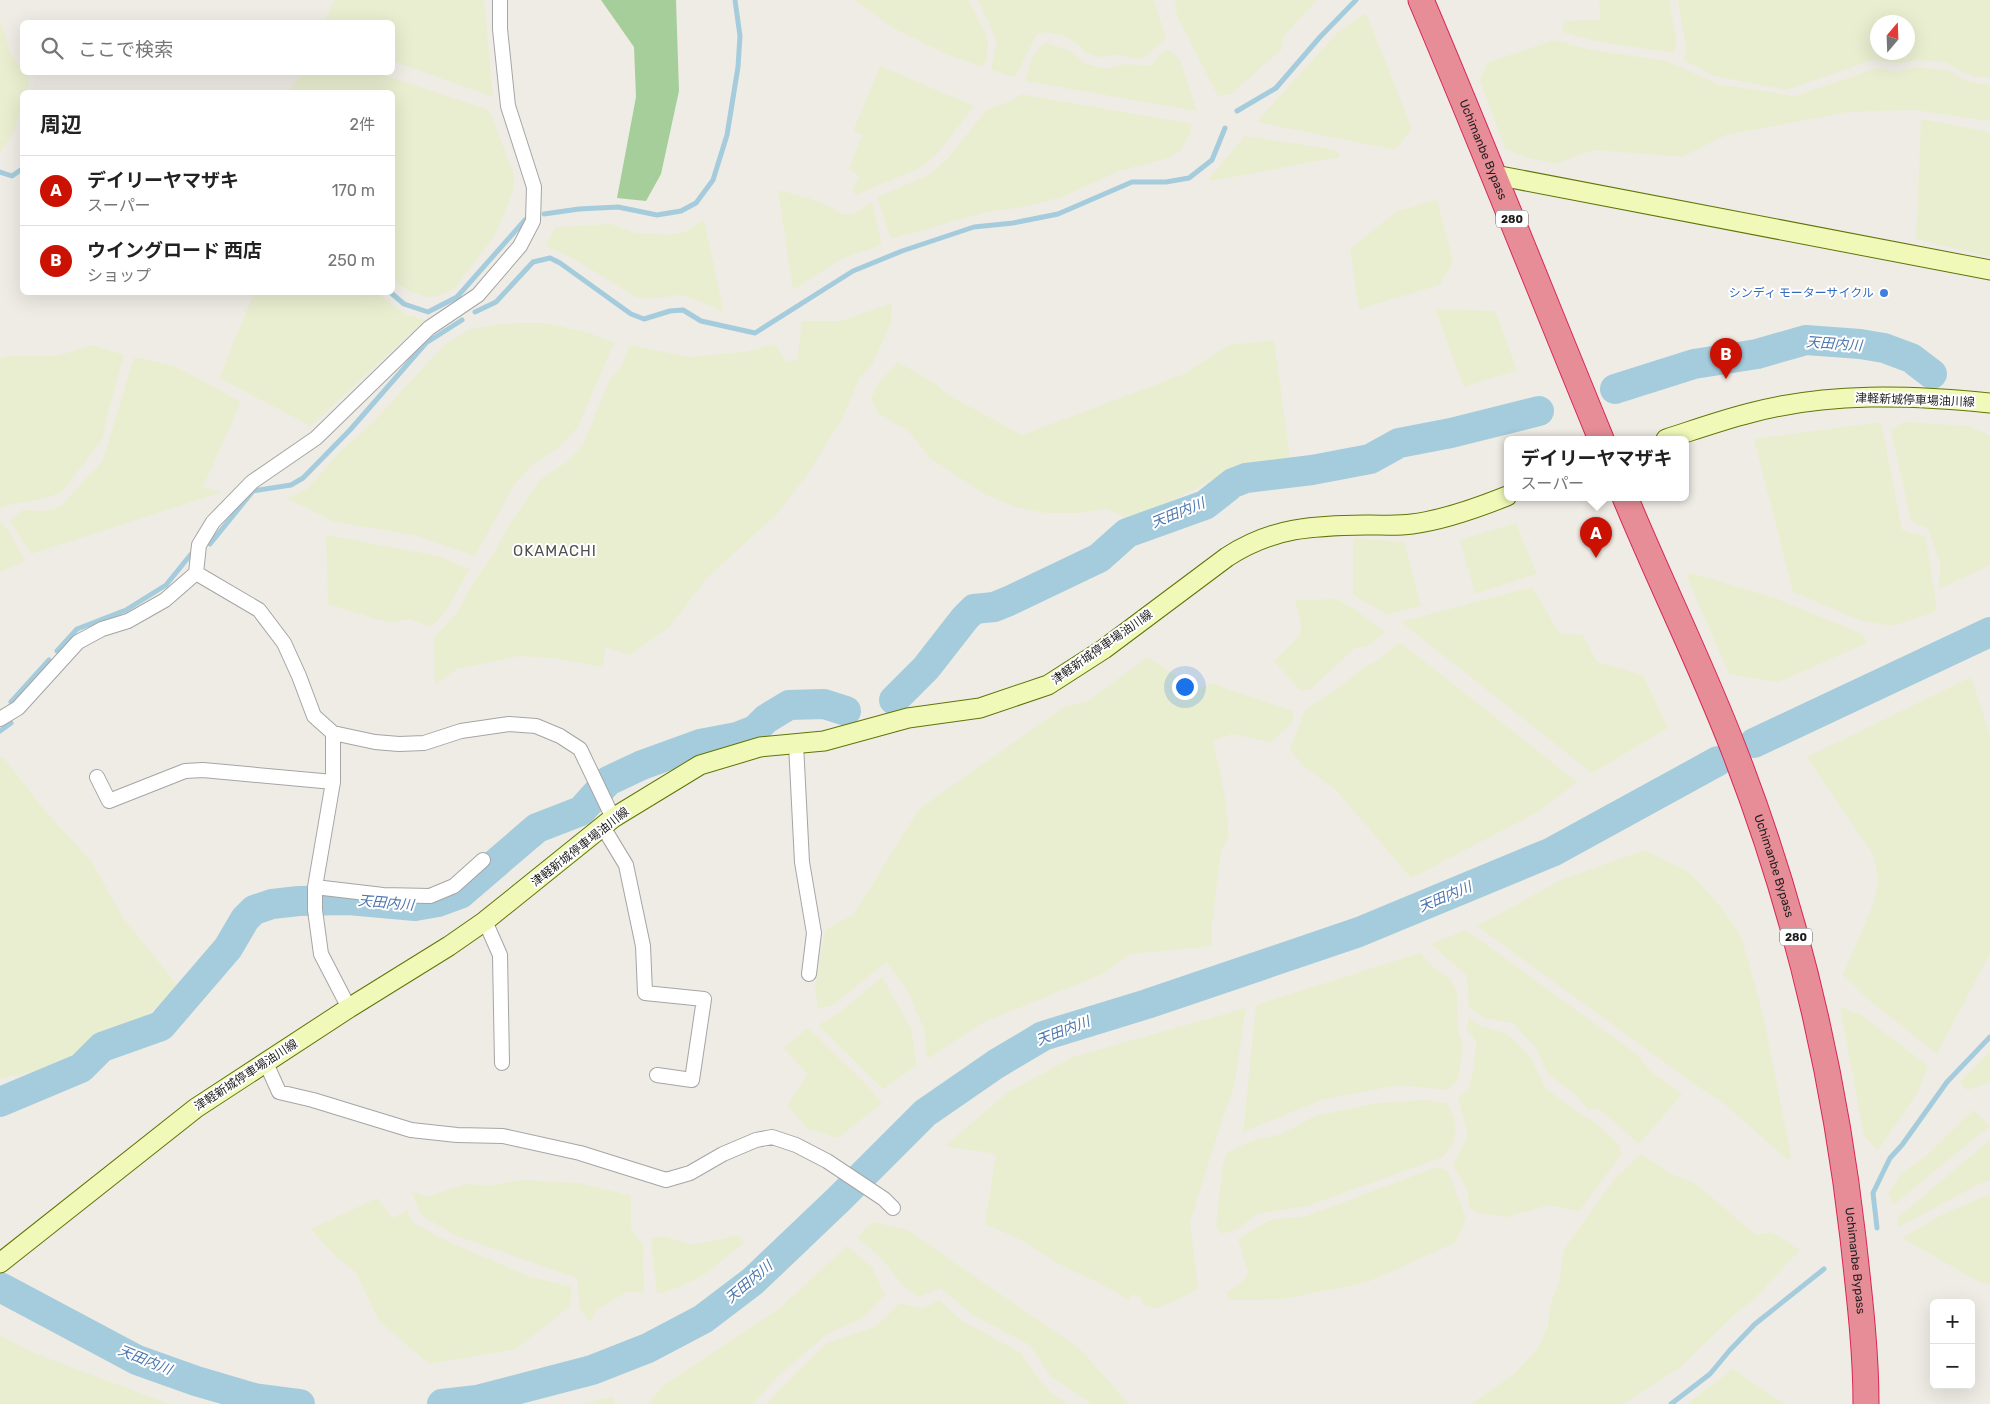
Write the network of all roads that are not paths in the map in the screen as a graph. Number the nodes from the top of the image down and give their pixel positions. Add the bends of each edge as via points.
1 (500, 0) edge
2 (1421, 0) edge
3 (1495, 176) junction
4 (1990, 270) edge
5 (1990, 402) edge
6 (1600, 436) edge
7 (1675, 436) edge
8 (1504, 497) edge
9 (1627, 501) edge
10 (196, 573) junction
11 (0, 719) edge
12 (333, 733) junction
13 (796, 744) junction
14 (97, 777) dead end
15 (333, 782) junction
16 (608, 823) junction
17 (483, 860) dead end
18 (315, 891) junction
19 (485, 921) junction
20 (809, 974) dead end
21 (349, 1008) junction
22 (266, 1062) junction
23 (502, 1063) dead end
24 (657, 1075) dead end
25 (892, 1208) dead end
26 (2, 1261) edge
27 (1866, 1404) edge

1 - 10 street via 508,106 534,188 534,221 520,246 478,295 429,328 316,438 252,482 213,522 199,546
2 - 3 highway, Uchimanbe Bypass / 280
3 - 4 main road
3 - 6 highway, Uchimanbe Bypass / 280
5 - 7 main road, 津軽新城停車場油川線 via 1876,396 1820,400 1751,412
8 - 13 main road, 津軽新城停車場油川線 via 1444,518 1410,525 1325,526 1269,535 1227,557 1104,649 1048,685 980,708 908,718 824,741
9 - 27 highway, Uchimanbe Bypass / 280 via 1734,749 1772,853 1796,937 1820,1039 1846,1178 1860,1301
10 - 11 street via 165,600 128,621 102,629 78,642 18,708
10 - 12 street via 259,610 284,643 314,716
12 - 15 street
12 - 16 street via 399,744 424,743 461,730 509,724 536,726 580,748 599,788
13 - 16 main road, 津軽新城停車場油川線 via 760,747 700,766
13 - 20 street via 802,862 814,933
14 - 15 street via 109,802 185,771
15 - 18 street
16 - 19 main road, 津軽新城停車場油川線
16 - 24 street via 626,865 643,946 645,993 704,998 692,1080
17 - 18 street via 454,886 430,896
18 - 21 street via 320,954
19 - 21 main road, 津軽新城停車場油川線
19 - 23 street via 500,955
21 - 22 main road, 津軽新城停車場油川線
22 - 25 street via 280,1092 411,1130 503,1136 580,1153 666,1180 690,1173 756,1140 772,1137 796,1145 839,1169 884,1199
22 - 26 main road, 津軽新城停車場油川線 via 196,1108

